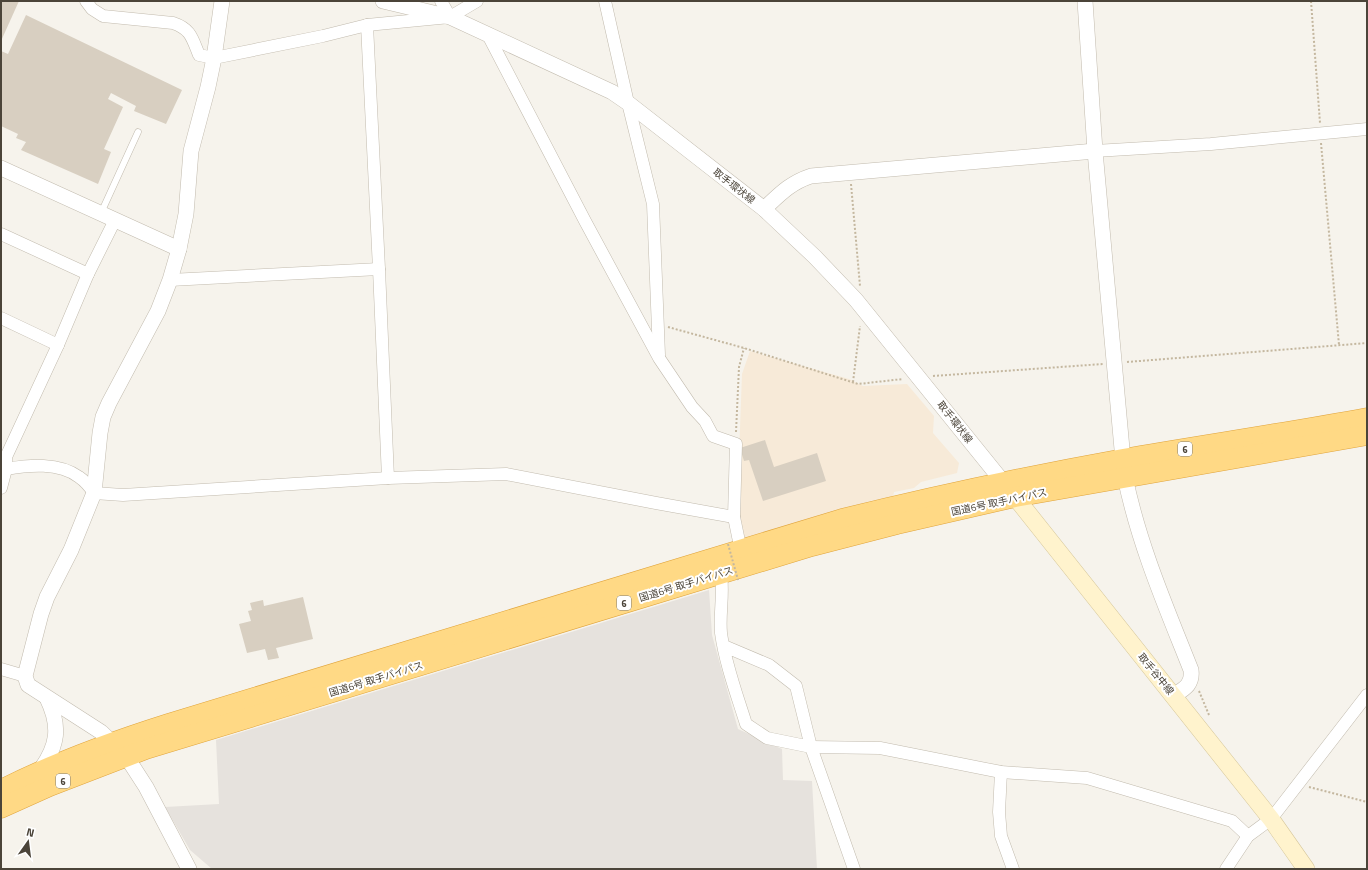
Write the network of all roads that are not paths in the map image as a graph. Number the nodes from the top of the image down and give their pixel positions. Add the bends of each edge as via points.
1 (86, 1) edge
2 (222, 1) edge
3 (383, 1) edge
4 (441, 1) edge
5 (477, 1) edge
6 (606, 1) edge
7 (1085, 1) edge
8 (450, 17) junction
9 (367, 25) junction
10 (488, 35) junction
11 (214, 58) junction
12 (628, 103) junction
13 (1367, 129) edge
14 (138, 132) dead end
15 (1095, 151) junction
16 (1, 168) edge
17 (764, 209) junction
18 (101, 213) junction
19 (115, 220) junction
20 (1, 234) edge
21 (179, 249) junction
22 (379, 269) junction
23 (88, 274) junction
24 (170, 280) junction
25 (1, 318) edge
26 (58, 345) junction
27 (659, 358) junction
28 (1367, 418) edge
29 (1367, 435) edge
30 (3, 467) edge
31 (1124, 468) junction
32 (388, 478) junction
33 (1, 488) edge
34 (1009, 490) junction
35 (94, 493) junction
36 (734, 517) junction
37 (769, 547) junction
38 (729, 561) junction
39 (724, 646) junction
40 (1, 669) edge
41 (25, 676) junction
42 (1367, 695) edge
43 (1173, 696) junction
44 (47, 698) junction
45 (811, 747) junction
46 (120, 749) junction
47 (39, 772) junction
48 (1001, 772) junction
49 (1, 790) edge
50 (1, 808) edge
51 (1271, 819) junction
52 (1248, 836) junction
53 (190, 869) edge
54 (854, 869) edge
55 (1013, 869) edge
56 (1226, 869) edge
57 (1306, 869) edge

1 - 11 street via 92,9 103,16 173,23 184,27 199,55
2 - 11 street
3 - 8 street, 取手環状線
4 - 8 street
5 - 8 street
6 - 12 street
7 - 15 street
8 - 9 street
8 - 10 street, 取手環状線
9 - 11 street
9 - 22 street
10 - 12 street, 取手環状線 via 612,92
10 - 27 street
11 - 21 street via 191,151 186,214
12 - 17 street, 取手環状線
12 - 27 street via 653,204
13 - 15 street via 1210,144
14 - 18 lane
15 - 17 street via 811,176 787,188
15 - 31 street
16 - 18 street
17 - 34 street, 取手環状線 via 815,257 862,308
18 - 19 street
19 - 21 street
19 - 23 street
20 - 23 street
21 - 24 street
22 - 24 street
22 - 32 street
23 - 26 street
24 - 35 street via 158,312 103,417
25 - 26 street
26 - 30 street
27 - 36 street via 713,436 736,444
28 - 31 highway, 国道6号 取手バイパス / 6
29 - 31 highway, 国道6号 取手バイパス / 6
30 - 33 street
30 - 35 street via 44,466 66,470 79,476
31 - 34 highway, 国道6号 取手バイパス / 6
31 - 43 street via 1133,512 1150,567 1191,670 1187,687
32 - 35 street via 123,496
32 - 36 street via 506,474
34 - 37 highway, 国道6号 取手バイパス / 6 via 897,524 812,546
34 - 43 main road, 取手谷中線
35 - 41 street via 71,550 47,597
36 - 38 street
37 - 38 highway, 国道6号 取手バイパス / 6
37 - 38 highway, 国道6号 取手バイパス / 6
38 - 39 street via 721,632
38 - 46 highway, 国道6号 取手バイパス / 6 via 229,723
39 - 45 street via 768,665 796,686
39 - 45 street via 746,724 767,738
40 - 41 street
41 - 44 street via 28,685
42 - 51 street
43 - 51 main road, 取手谷中線
44 - 46 street via 101,732
44 - 47 street via 54,712 55,736 50,755
45 - 48 street via 880,748
45 - 54 street
46 - 47 highway, 国道6号 取手バイパス / 6
46 - 50 highway, 国道6号 取手バイパス / 6 via 50,786
46 - 53 street via 146,787
47 - 49 highway, 国道6号 取手バイパス / 6
48 - 52 street via 1087,778 1232,821
48 - 55 street via 1001,836
51 - 52 street
51 - 57 main road, 取手谷中線
52 - 56 street

